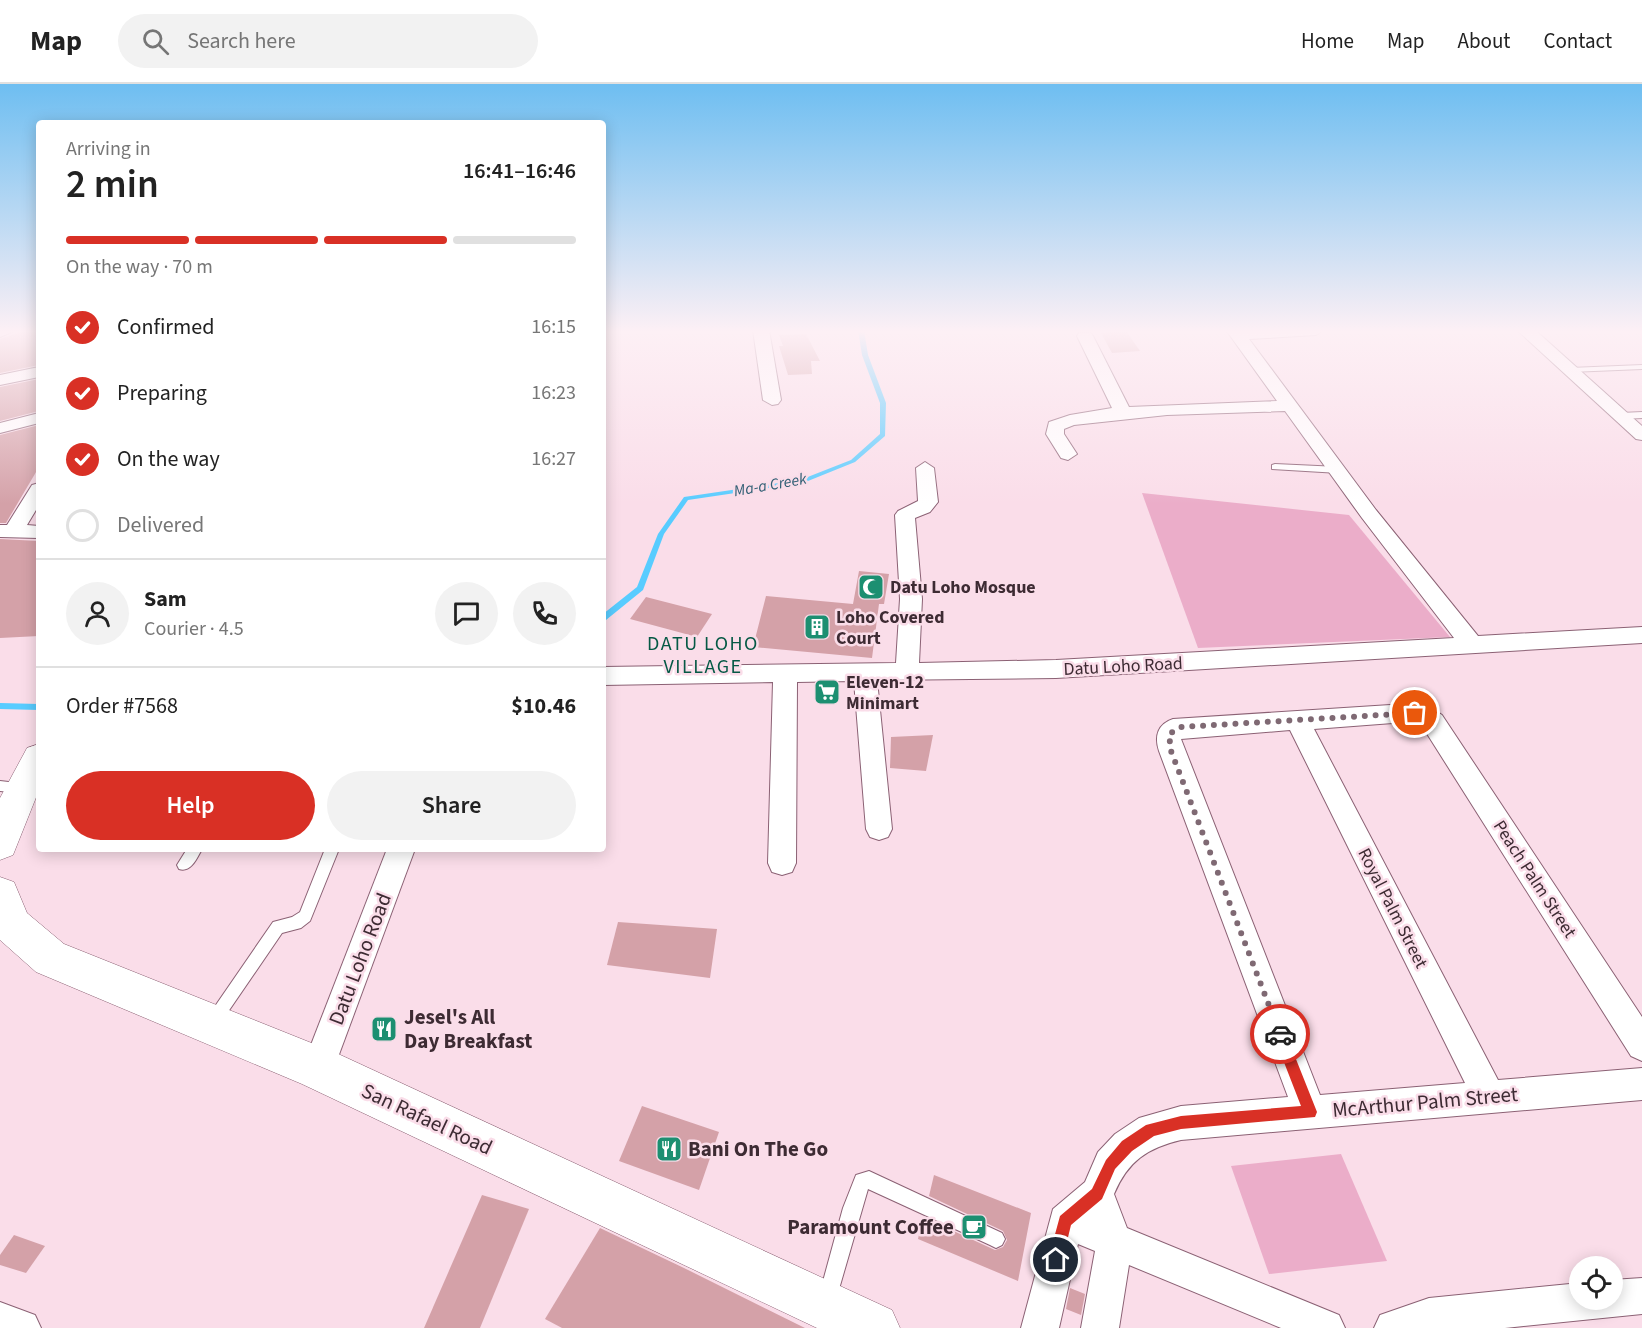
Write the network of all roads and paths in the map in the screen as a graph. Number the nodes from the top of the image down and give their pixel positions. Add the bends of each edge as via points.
1 (770, 388) edge
2 (1111, 388) edge
3 (1277, 388) edge
4 (1590, 388) edge
5 (772, 400) dead end
6 (1291, 406) junction
7 (1123, 413) junction
8 (1642, 415) edge
9 (1621, 416) junction
10 (36, 419) edge
11 (0, 428) edge
12 (1642, 435) edge
13 (1068, 454) dead end
14 (1275, 467) dead end
15 (925, 468) dead end
16 (1339, 470) junction
17 (36, 493) edge
18 (6, 531) edge
19 (36, 532) edge
20 (1642, 635) edge
21 (1473, 646) junction
22 (907, 672) junction
23 (785, 673) junction
24 (865, 673) junction
25 (606, 676) edge
26 (1297, 720) junction
27 (36, 761) edge
28 (11, 787) edge
29 (879, 829) dead end
30 (0, 844) edge
31 (193, 852) edge
32 (331, 852) edge
33 (400, 852) edge
34 (782, 863) dead end
35 (184, 865) dead end
36 (0, 894) edge
37 (212, 1023) junction
38 (1642, 1045) edge
39 (318, 1068) junction
40 (1642, 1084) edge
41 (1489, 1097) junction
42 (1310, 1112) junction
43 (1097, 1194) junction
44 (1065, 1221) junction
45 (996, 1239) dead end
46 (1114, 1243) junction
47 (1642, 1296) edge
48 (1623, 1298) edge
49 (1569, 1303) edge
50 (825, 1306) junction
51 (0, 1322) edge
52 (22, 1328) edge
53 (874, 1328) edge
54 (1040, 1328) edge
55 (1100, 1328) edge
56 (1326, 1328) edge
57 (1394, 1328) edge

1 - 5 street
2 - 7 street
3 - 6 street
4 - 9 street
6 - 7 street
6 - 16 street
7 - 13 street via 1054,426
8 - 9 lane
9 - 12 street
10 - 11 street
14 - 16 lane
15 - 22 street via 928,502 905,516 904,525 911,599
16 - 21 street
17 - 18 street
18 - 19 street
20 - 21 street, Datu Loho Road
21 - 22 street, Datu Loho Road via 1136,666
22 - 24 street, Datu Loho Road
23 - 24 street, Datu Loho Road
23 - 25 street, Datu Loho Road
23 - 34 street
24 - 29 street
26 - 38 street, Peach Palm Street via 1406,713 1424,716 1439,728
26 - 41 street, Royal Palm Street
26 - 42 street via 1181,727 1169,734 1171,751
27 - 28 main road
28 - 30 main road
31 - 35 lane
32 - 37 lane via 304,916 296,923 278,927
33 - 39 street, Datu Loho Road
36 - 37 main road, San Rafael Road via 2,907 13,926 50,958
37 - 39 main road, San Rafael Road
39 - 50 main road, San Rafael Road
40 - 41 street, McArthur Palm Street
41 - 42 street, McArthur Palm Street
42 - 43 street, McArthur Palm Street via 1181,1123 1151,1130 1127,1146 1110,1164
43 - 44 street, McArthur Palm Street
43 - 46 street
44 - 46 street
44 - 54 street
45 - 50 lane via 869,1180 862,1181
46 - 55 street
46 - 56 street
47 - 48 street
49 - 57 street via 1429,1317
50 - 53 main road, San Rafael Road
51 - 52 street

